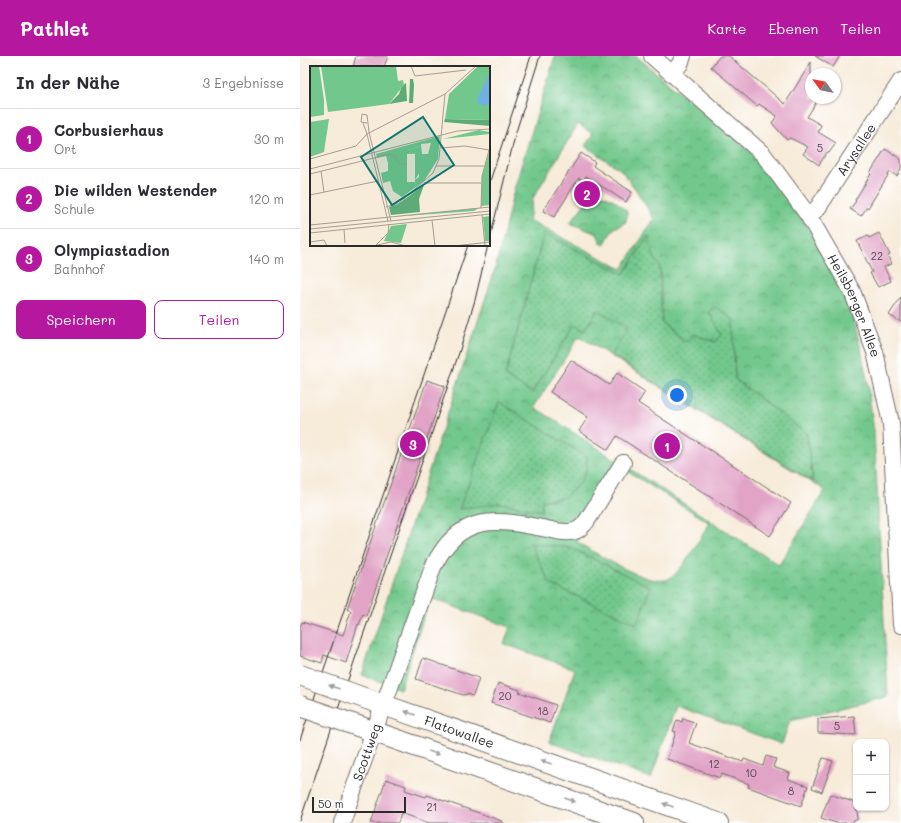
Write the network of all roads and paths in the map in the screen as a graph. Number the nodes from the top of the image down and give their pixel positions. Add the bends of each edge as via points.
1 (652, 56) edge
2 (683, 56) edge
3 (673, 73) junction
4 (901, 81) edge
5 (808, 215) junction
6 (896, 422) edge
7 (623, 463) dead end
8 (901, 625) edge
9 (300, 675) edge
10 (375, 701) junction
11 (300, 706) edge
12 (366, 729) junction
13 (620, 788) junction
14 (609, 819) edge
15 (342, 823) edge
16 (634, 823) edge
17 (718, 823) edge

1 - 3 street, Heilsberger Allee
2 - 3 street
3 - 5 street, Heilsberger Allee via 763,154
4 - 5 street, Arysallee via 817,209
5 - 6 street, Heilsberger Allee via 852,291 875,352
6 - 8 street, Heilsberger Allee
7 - 10 street, Scottweg via 579,529 559,532 511,522 487,521 471,526 448,542 433,567 396,674
10 -> 9 main road, Flatowallee, bridge
10 - 12 street, Scottweg
13 -> 10 main road, Flatowallee
11 - 12 main road, bridge
12 -> 14 main road
12 - 15 street, Scottweg
13 - 14 main road
17 -> 13 main road, Flatowallee
14 - 16 main road

